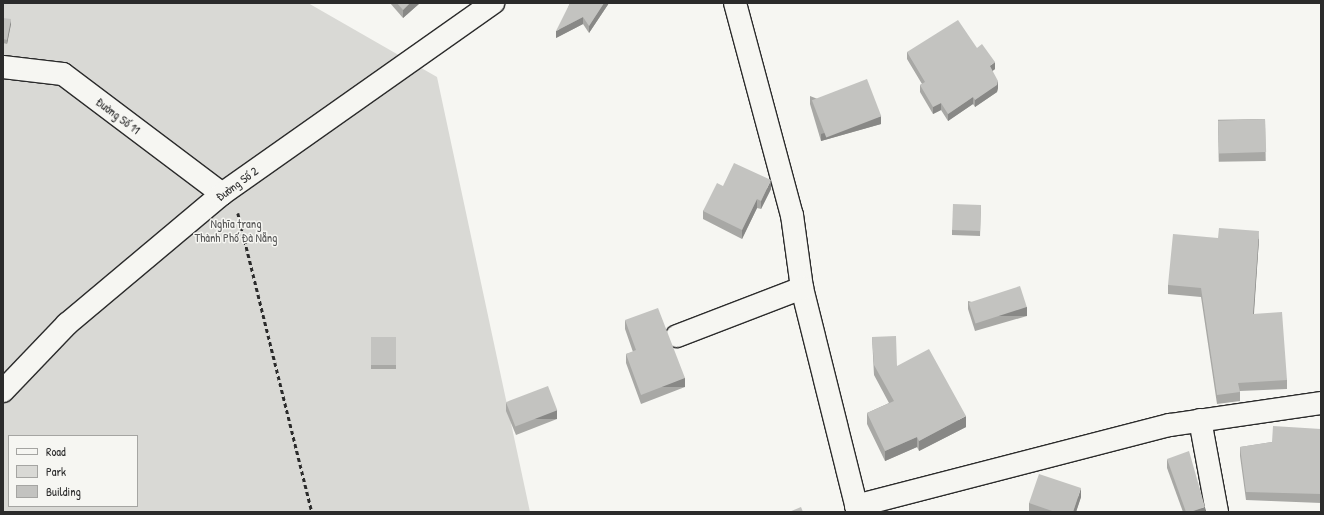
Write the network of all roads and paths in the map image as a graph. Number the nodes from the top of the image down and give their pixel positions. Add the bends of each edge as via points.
1 (493, 3) edge
2 (735, 3) edge
3 (3, 67) edge
4 (227, 190) junction
5 (802, 288) junction
6 (677, 336) dead end
7 (3, 391) edge
8 (1321, 403) edge
9 (1200, 420) junction
10 (857, 509) edge
11 (312, 512) edge
12 (1218, 512) edge

1 - 4 street, Đường Số 2
2 - 5 street via 792,215
3 - 4 street, Đường Số 11 via 63,74
4 - 7 street, Đường Số 2 via 67,324
4 - 11 path
5 - 6 street
5 - 10 street
8 - 9 street
9 - 10 street via 1170,425
9 - 12 street

